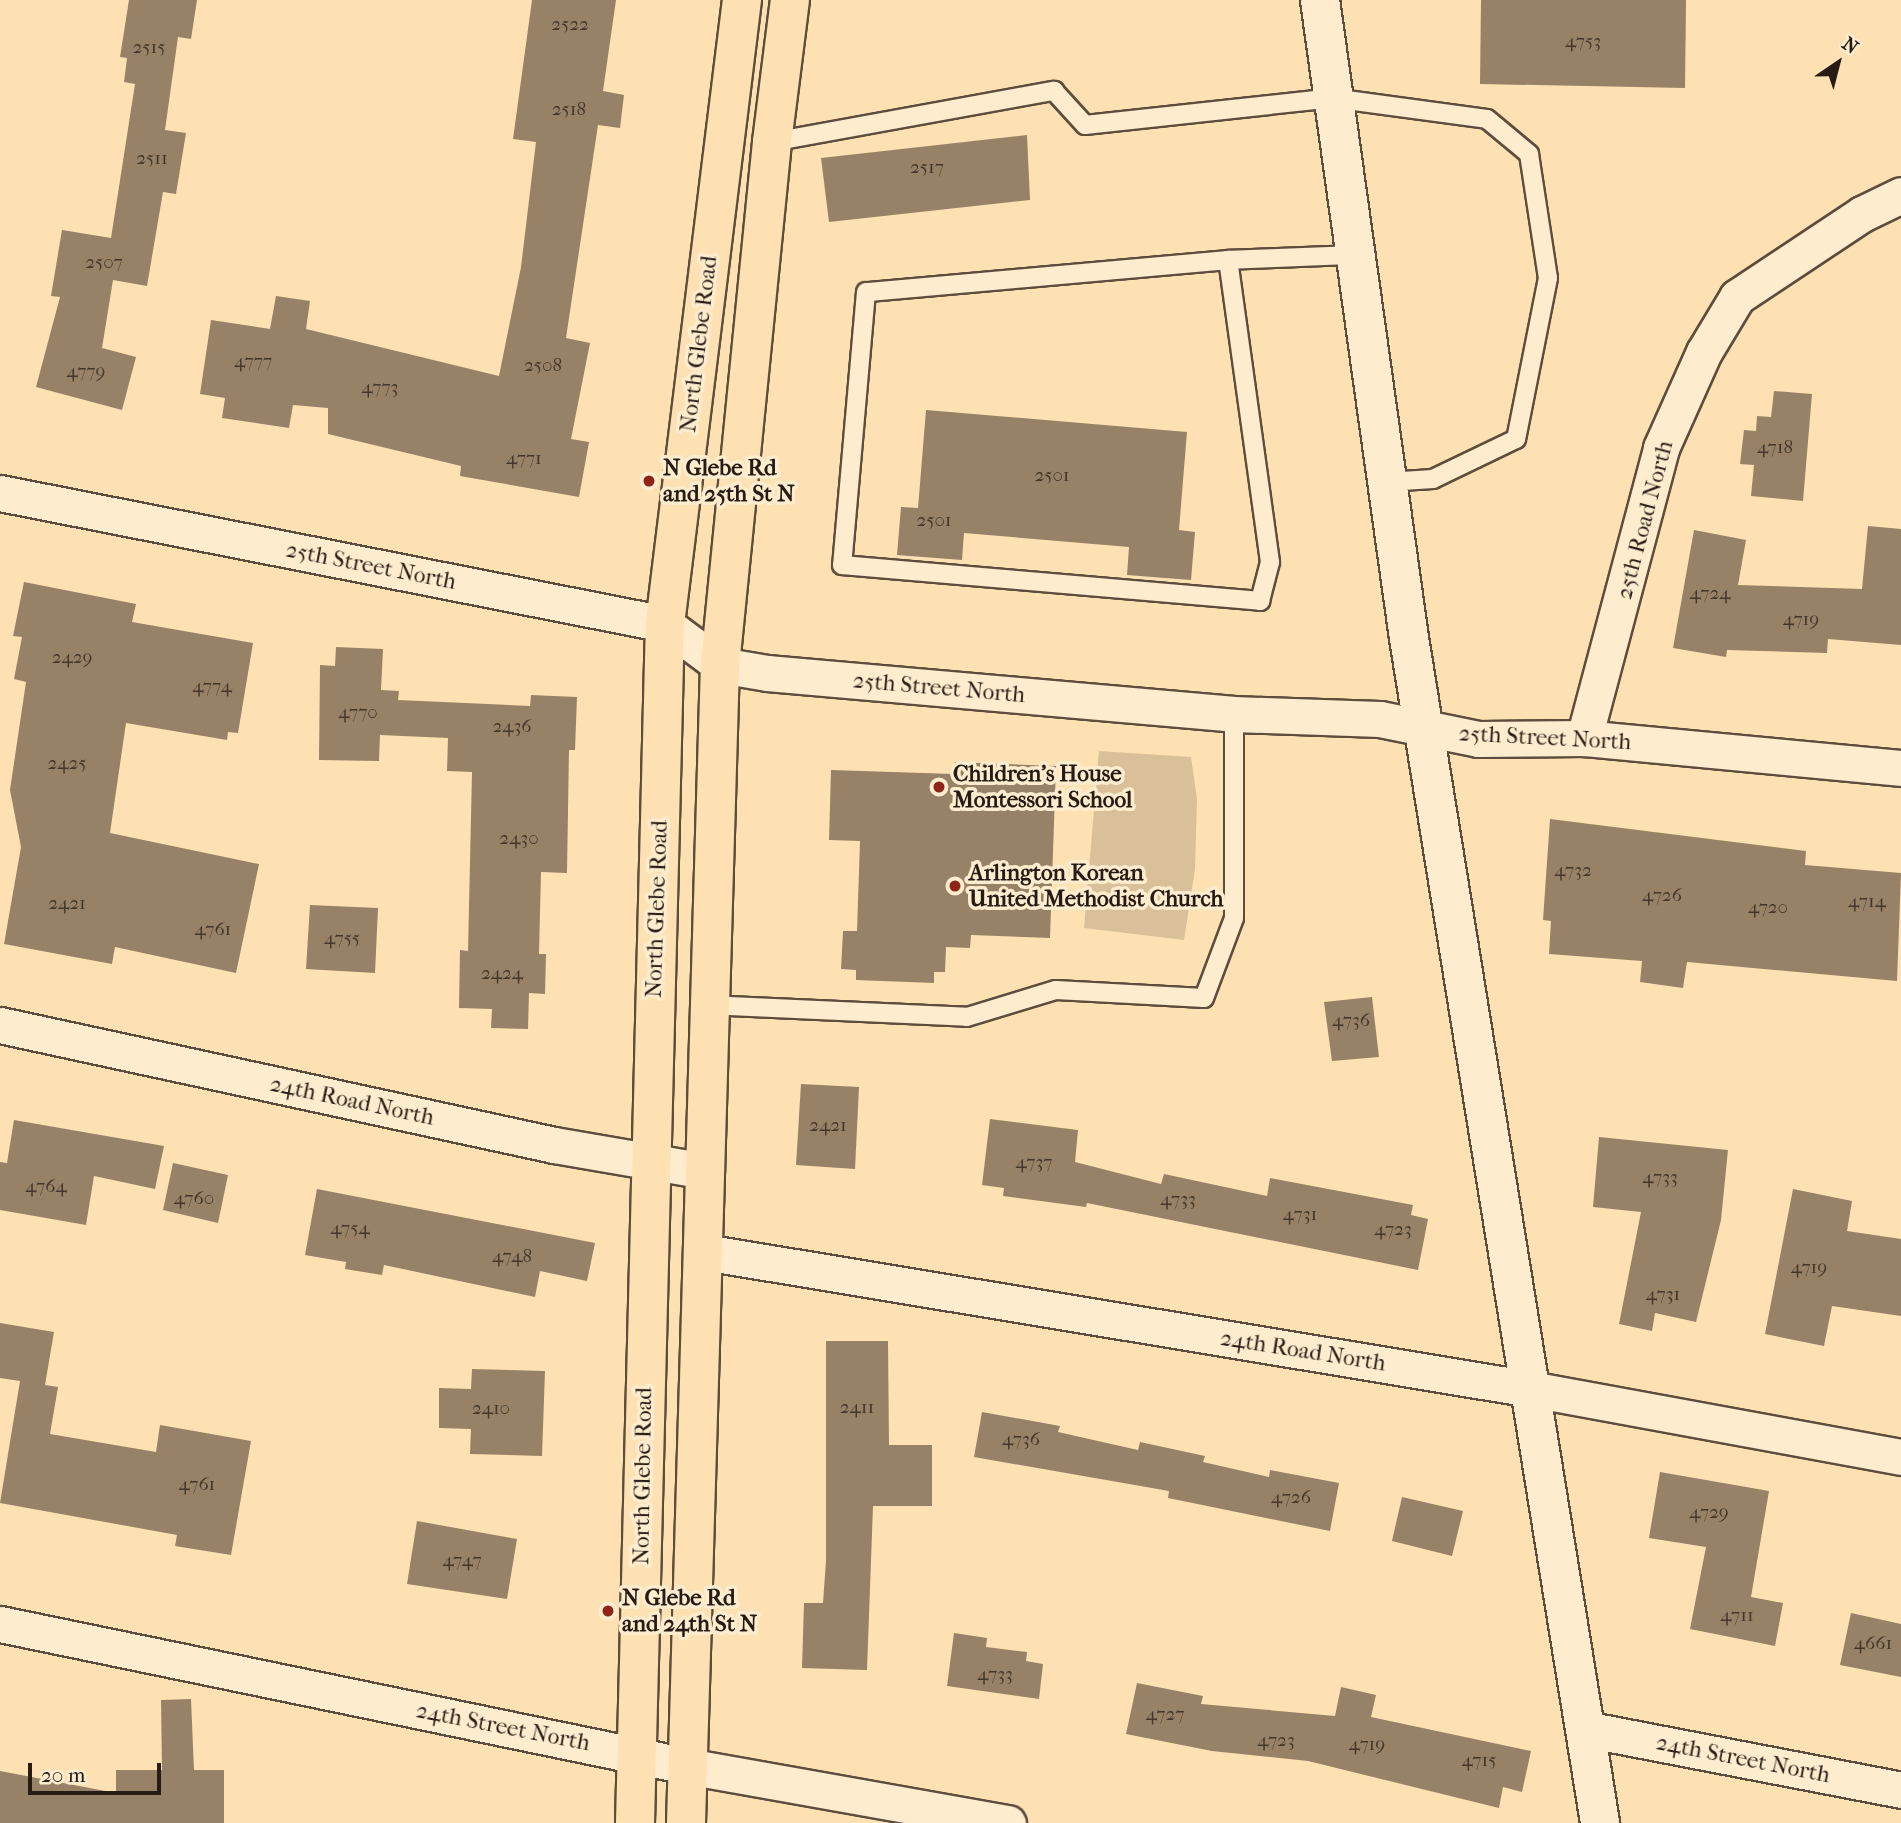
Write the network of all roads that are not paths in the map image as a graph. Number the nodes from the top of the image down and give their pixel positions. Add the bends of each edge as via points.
1 (741, 0) edge
2 (790, 0) edge
3 (1320, 0) edge
4 (1332, 98) junction
5 (772, 142) junction
6 (1901, 195) edge
7 (1353, 255) junction
8 (1228, 260) junction
9 (1386, 482) junction
10 (0, 493) edge
11 (665, 624) junction
12 (720, 665) junction
13 (1234, 714) junction
14 (1423, 727) junction
15 (1584, 738) junction
16 (1901, 768) edge
17 (707, 1005) junction
18 (0, 1025) edge
19 (649, 1162) junction
20 (706, 1171) junction
21 (704, 1252) junction
22 (1531, 1389) junction
23 (1901, 1457) edge
24 (0, 1624) edge
25 (1585, 1729) junction
26 (637, 1754) junction
27 (687, 1766) junction
28 (1901, 1790) edge
29 (635, 1823) edge
30 (686, 1823) edge
31 (1008, 1823) edge
32 (1600, 1823) edge

1 - 11 main road, North Glebe Road
2 - 5 main road
3 - 4 main road
4 - 5 lane via 1085,125 1054,91
4 - 7 main road
4 - 9 lane via 1487,119 1529,154 1548,278 1516,439 1433,479
5 - 12 main road
6 - 15 street, 25th Road North via 1862,214 1737,297 1711,341 1661,448
7 - 8 lane
7 - 9 main road
8 - 8 lane via 1270,562 1260,601 842,565 866,292
9 - 14 main road
10 - 11 street, 25th Street North
11 - 12 street, 25th Street North
11 - 19 main road, North Glebe Road
12 - 13 street, 25th Street North via 787,675
12 - 17 main road
13 - 14 street, 25th Street North via 1380,719
13 - 17 lane via 1234,918 1204,998 1056,990 967,1017
14 - 15 street, 25th Street North via 1478,738
14 - 22 main road
15 - 16 street, 25th Street North
17 - 20 main road
18 - 19 street, 24th Road North
19 - 20 street, 24th Road North
19 - 26 main road, North Glebe Road
20 - 21 main road
21 - 22 street, 24th Road North
21 - 27 main road
22 - 23 street, 24th Road North
22 - 25 main road
24 - 26 street, 24th Street North
25 - 28 street, 24th Street North
25 - 32 main road
26 - 27 street, 24th Street North
26 - 29 main road, North Glebe Road
27 - 30 main road
27 - 31 street, 24th Street North

